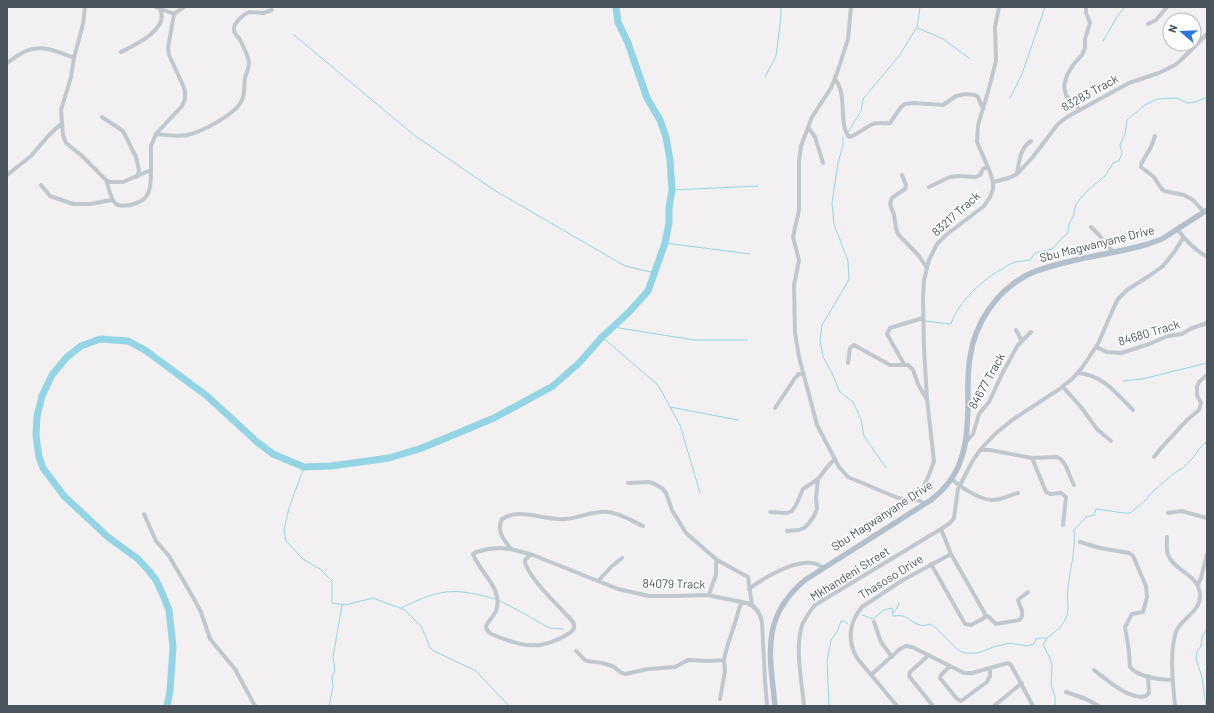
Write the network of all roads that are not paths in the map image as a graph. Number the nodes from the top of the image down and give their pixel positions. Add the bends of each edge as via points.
1 (85, 7) edge
2 (156, 7) edge
3 (184, 7) edge
4 (851, 7) edge
5 (999, 7) edge
6 (1086, 7) edge
7 (1166, 7) edge
8 (160, 9) junction
9 (272, 10) dead end
10 (174, 14) junction
11 (1148, 24) dead end
12 (1207, 34) edge
13 (121, 52) dead end
14 (74, 58) junction
15 (7, 63) edge
16 (835, 79) junction
17 (983, 109) junction
18 (1079, 109) junction
19 (102, 117) dead end
20 (62, 124) junction
21 (808, 127) junction
22 (156, 134) junction
23 (1155, 136) dead end
24 (1031, 141) dead end
25 (823, 163) dead end
26 (987, 167) junction
27 (152, 170) junction
28 (1017, 174) junction
29 (7, 175) edge
30 (902, 175) dead end
31 (137, 176) junction
32 (106, 180) junction
33 (993, 182) junction
34 (41, 185) dead end
35 (929, 187) dead end
36 (112, 200) junction
37 (1205, 211) edge
38 (1091, 227) dead end
39 (1178, 230) junction
40 (1183, 238) junction
41 (1114, 252) junction
42 (1207, 257) edge
43 (927, 268) junction
44 (923, 318) junction
45 (1207, 323) edge
46 (1016, 330) dead end
47 (1031, 332) dead end
48 (1022, 341) junction
49 (1096, 347) junction
50 (848, 363) dead end
51 (904, 364) junction
52 (1078, 373) junction
53 (803, 374) junction
54 (1207, 375) edge
55 (1063, 387) junction
56 (927, 399) junction
57 (775, 408) dead end
58 (1133, 410) dead end
59 (1111, 441) dead end
60 (966, 442) junction
61 (980, 450) junction
62 (1154, 457) dead end
63 (1032, 458) junction
64 (834, 460) junction
65 (952, 478) junction
66 (818, 479) junction
67 (628, 484) dead end
68 (1074, 485) dead end
69 (960, 486) junction
70 (1018, 493) dead end
71 (917, 500) junction
72 (925, 504) junction
73 (770, 512) dead end
74 (1168, 513) dead end
75 (144, 514) dead end
76 (1207, 518) edge
77 (1063, 525) dead end
78 (643, 526) dead end
79 (941, 529) junction
80 (787, 531) dead end
81 (1167, 537) dead end
82 (1080, 542) dead end
83 (511, 549) junction
84 (951, 554) junction
85 (1207, 554) edge
86 (530, 555) junction
87 (622, 558) dead end
88 (717, 560) junction
89 (931, 564) junction
90 (823, 568) junction
91 (1205, 569) edge
92 (598, 581) junction
93 (1198, 584) junction
94 (750, 589) junction
95 (1028, 592) dead end
96 (709, 595) junction
97 (742, 602) junction
98 (752, 605) junction
99 (985, 615) junction
100 (874, 622) dead end
101 (576, 651) dead end
102 (929, 655) junction
103 (892, 657) junction
104 (724, 660) junction
105 (950, 666) junction
106 (990, 668) junction
107 (1094, 670) dead end
108 (871, 675) junction
109 (1148, 676) junction
110 (1172, 680) junction
111 (1022, 683) junction
112 (774, 689) junction
113 (766, 691) junction
114 (1066, 692) dead end
115 (720, 699) dead end
116 (255, 706) edge
117 (767, 706) edge
118 (775, 706) edge
119 (804, 706) edge
120 (897, 706) edge
121 (933, 706) edge
122 (994, 706) edge
123 (1031, 706) edge
124 (1099, 706) edge
125 (1174, 706) edge

1 - 14 street
2 - 8 street
3 - 10 street
4 - 16 street via 848,39
5 - 17 street via 995,27 996,61
6 - 18 street via 1089,26 1083,53 1071,68 1064,86 1066,95
7 - 11 street via 1156,20
8 - 10 street
8 - 13 street via 162,19 156,29
9 - 22 street via 263,13 249,12 242,16 235,26 234,31 249,63 244,95 236,108 198,132 180,136
10 - 22 street via 168,48 182,83 185,99 182,106
12 - 18 street, 83283 Track via 1175,65 1129,83
14 - 15 street via 49,49 38,49 24,52
14 - 20 street via 61,110
16 - 17 street via 840,86 844,123 849,137 869,126 890,123 901,107 908,104 943,105 956,96 967,94 977,96
16 - 21 street
17 - 26 street via 978,125 977,142
18 - 28 street, 83283 Track via 1058,124
19 - 31 street via 123,131 136,157 139,170
20 - 29 street via 31,156
20 - 32 street via 66,142
21 - 25 street via 815,137
21 - 53 street via 799,155 799,210 793,237 799,263 794,281 795,333
22 - 27 street via 151,146
23 - 37 street via 1141,167 1154,177 1164,191 1184,195
24 - 28 street via 1023,148
26 - 33 street
26 - 35 street via 976,177 953,177
27 - 31 street
27 - 36 street via 150,191 143,200 122,206
28 - 33 street, 83283 Track
30 - 43 street via 905,189 892,198 890,204 896,228 898,234
31 - 32 street via 123,182
32 - 36 street
33 - 43 street, 83217 Track via 988,201 940,241
34 - 36 street via 50,196 73,204
37 - 39 main road, Sbu Magwanyane Drive
38 - 41 street
39 - 40 street
39 - 41 main road, Sbu Magwanyane Drive via 1148,244
40 - 42 street
40 - 49 street, Mkhandeni Street via 1163,266 1118,299
41 - 60 main road, Sbu Magwanyane Drive via 1036,271 1014,284 994,302 979,326 972,347
43 - 44 street, 83217 Track via 923,289
44 - 51 street via 888,330 887,334
44 - 56 street, 83217 Track
45 - 49 street, 84680 Track via 1185,333 1168,336 1121,353 1106,352
46 - 48 street
47 - 48 street, 84677 Track
48 - 60 street, 84677 Track via 979,414 973,434
49 - 52 street, Mkhandeni Street
50 - 51 street via 850,348 854,345 890,365
51 - 56 street via 913,370
52 - 55 street, Mkhandeni Street
52 - 58 street via 1101,380
53 - 57 street via 798,374
53 - 64 street via 817,425
54 - 62 street via 1197,387 1201,403 1199,410
55 - 59 street via 1097,429
55 - 61 street, Mkhandeni Street via 1012,420
56 - 71 street, 83217 Track via 934,461
60 - 65 main road, Sbu Magwanyane Drive
61 - 63 street
61 - 69 street, Mkhandeni Street
63 - 68 street via 1060,458
63 - 77 street via 1046,492 1061,492 1066,497
64 - 66 street
64 - 71 street via 841,472 848,477 902,499
65 - 69 street
65 - 72 main road, Sbu Magwanyane Drive via 942,491
66 - 73 street via 803,489 792,511
66 - 80 street via 817,509 814,516 802,529
67 - 88 street via 649,482 663,489 686,533
69 - 70 street via 991,500
69 - 79 street, Mkhandeni Street via 954,518
71 - 72 street
72 - 90 main road, Sbu Magwanyane Drive
74 - 76 street via 1181,511
75 - 116 street via 156,541 169,556 201,612 210,639 235,669
78 - 83 street via 607,512 562,519 524,514 506,516 501,521 500,532
79 - 84 street
79 - 119 street, Mkhandeni Street via 815,605 811,610 802,624 799,641
81 - 93 street via 1170,559
82 - 109 street via 1129,553 1134,558 1145,581 1147,597 1143,612 1132,614 1125,627 1125,634 1131,670
83 - 86 street, 84079 Track
83 - 86 street, 84079 Track via 488,549 474,554 498,600 497,609 486,628 491,634 532,646 554,641 575,627 528,570 524,560
84 - 89 street, Thasoso Drive
84 - 99 street
85 - 91 street
86 - 92 street, 84079 Track
87 - 92 street
88 - 94 street via 748,577
88 - 96 street via 717,572
89 - 99 street via 965,624 974,624
89 - 108 street, Thasoso Drive via 862,607 856,615 851,630 851,645 857,658
90 - 94 street via 810,562 791,566
90 - 112 main road, Sbu Magwanyane Drive via 793,591 782,604 775,619 770,645
91 - 93 street
92 - 96 street, 84079 Track via 618,589 649,596
93 - 110 street via 1200,602 1176,634
94 - 98 street
95 - 99 street via 1018,600 1023,615 1019,620 996,624
96 - 97 street, 84079 Track
97 - 98 street, 84079 Track
97 - 104 street
98 - 113 street via 762,622
100 - 103 street via 881,642
101 - 104 street via 586,660 602,662 625,674 674,667 688,660
102 - 103 street via 908,646 900,649
102 - 105 street
102 - 121 street via 910,672 909,676
103 - 108 street
104 - 115 street via 725,671
105 - 106 street via 966,674
105 - 106 street via 940,678 961,701 987,682
106 - 111 street via 1010,663
107 - 109 street via 1121,690 1142,697 1149,693
108 - 120 street, Thasoso Drive
109 - 110 street via 1159,680
110 - 125 street
111 - 122 street
111 - 123 street
112 - 113 street
112 - 118 main road, Sbu Magwanyane Drive
113 - 117 street
114 - 124 street

